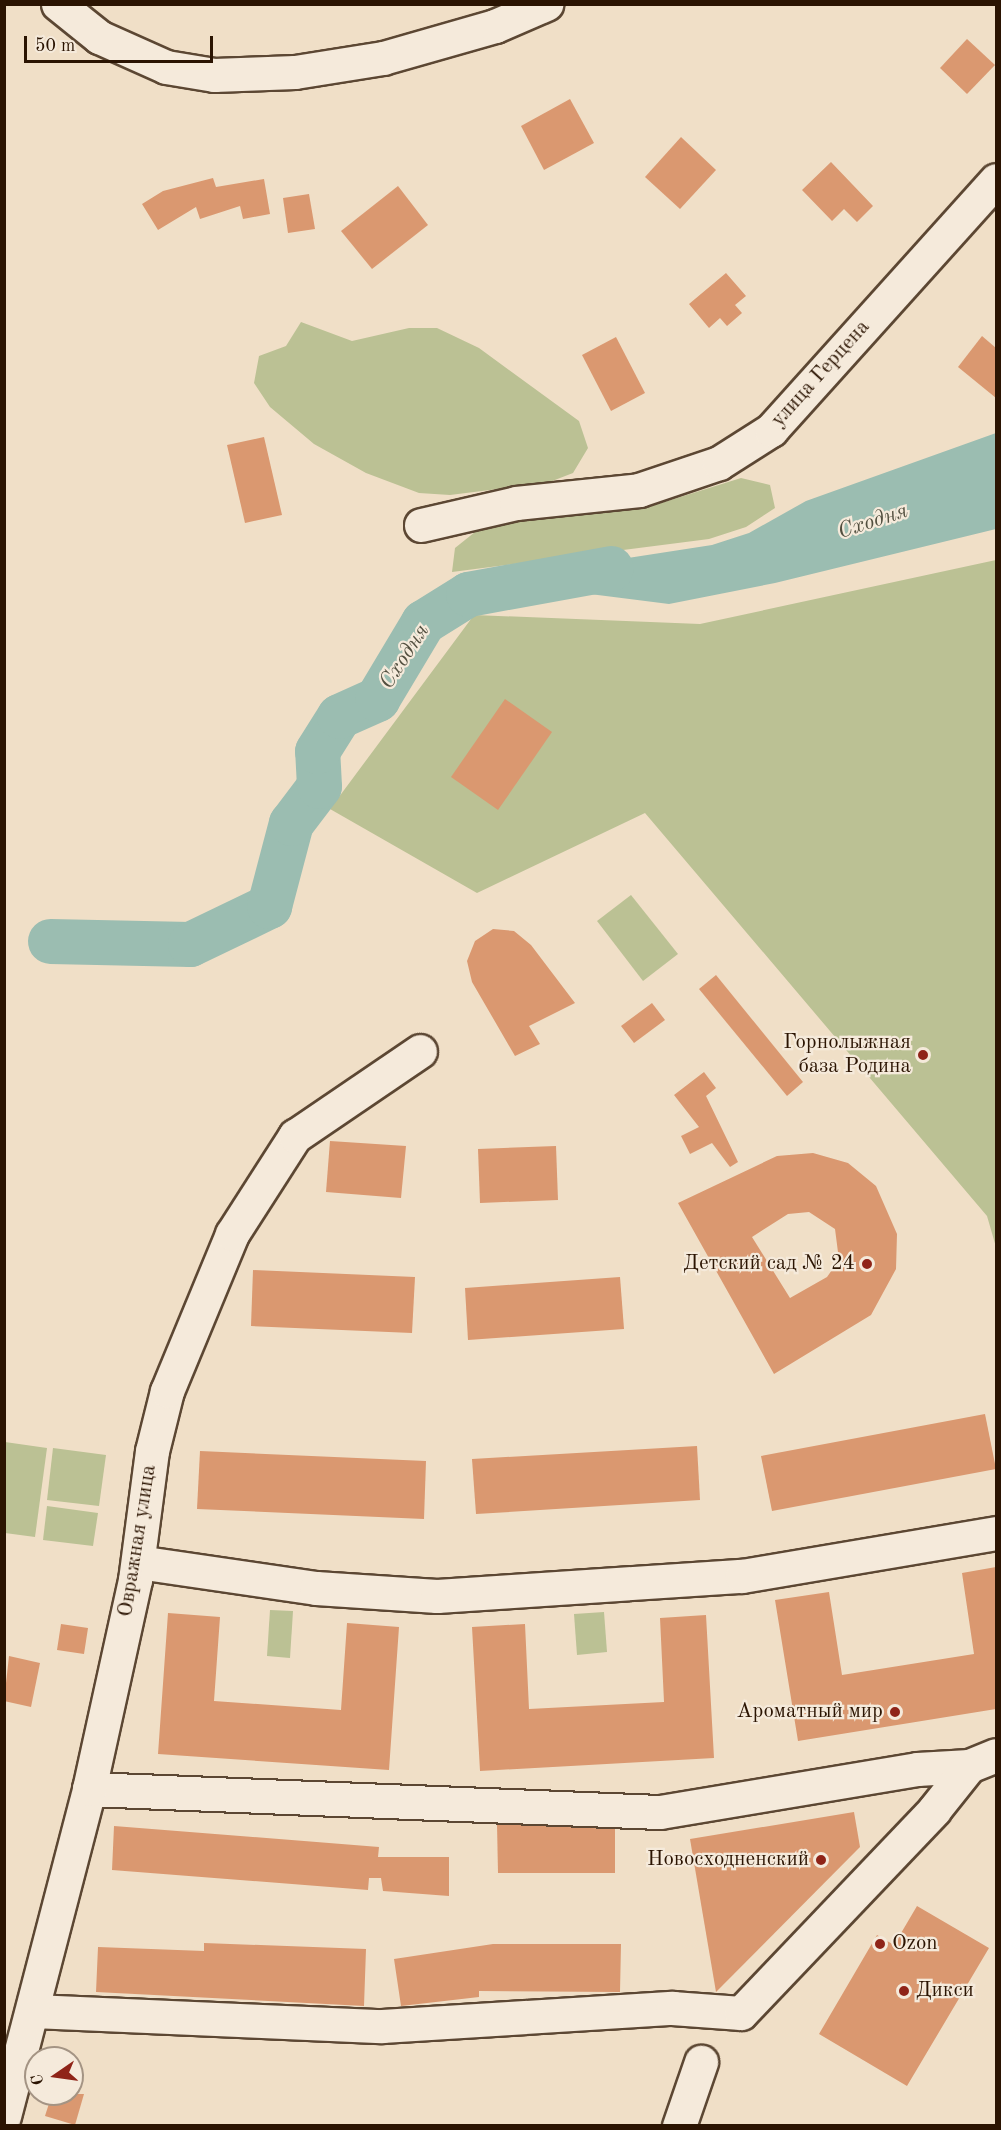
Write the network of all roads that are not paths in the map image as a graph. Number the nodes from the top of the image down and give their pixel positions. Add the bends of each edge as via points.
1 (58, 4) edge
2 (546, 4) edge
3 (996, 180) edge
4 (421, 525) dead end
5 (420, 1051) dead end
6 (996, 1533) edge
7 (138, 1562) junction
8 (983, 1760) edge
9 (89, 1790) junction
10 (33, 2010) junction
11 (702, 2062) dead end
12 (4, 2116) edge
13 (679, 2126) edge

1 - 2 street via 99,37 166,67 214,75 295,72 383,58 495,26
3 - 4 street, улица Герцена via 771,430 719,463 639,490 516,503
5 - 7 street, Овражная улица via 295,1136 232,1234 167,1391 152,1451
6 - 7 street via 742,1576 437,1596 316,1588
7 - 9 street, Овражная улица
8 - 9 street via 660,1812
8 - 10 street via 741,2013 672,2008 382,2026 71,2016
9 - 10 street, Овражная улица
10 - 12 street, Овражная улица
11 - 13 street

